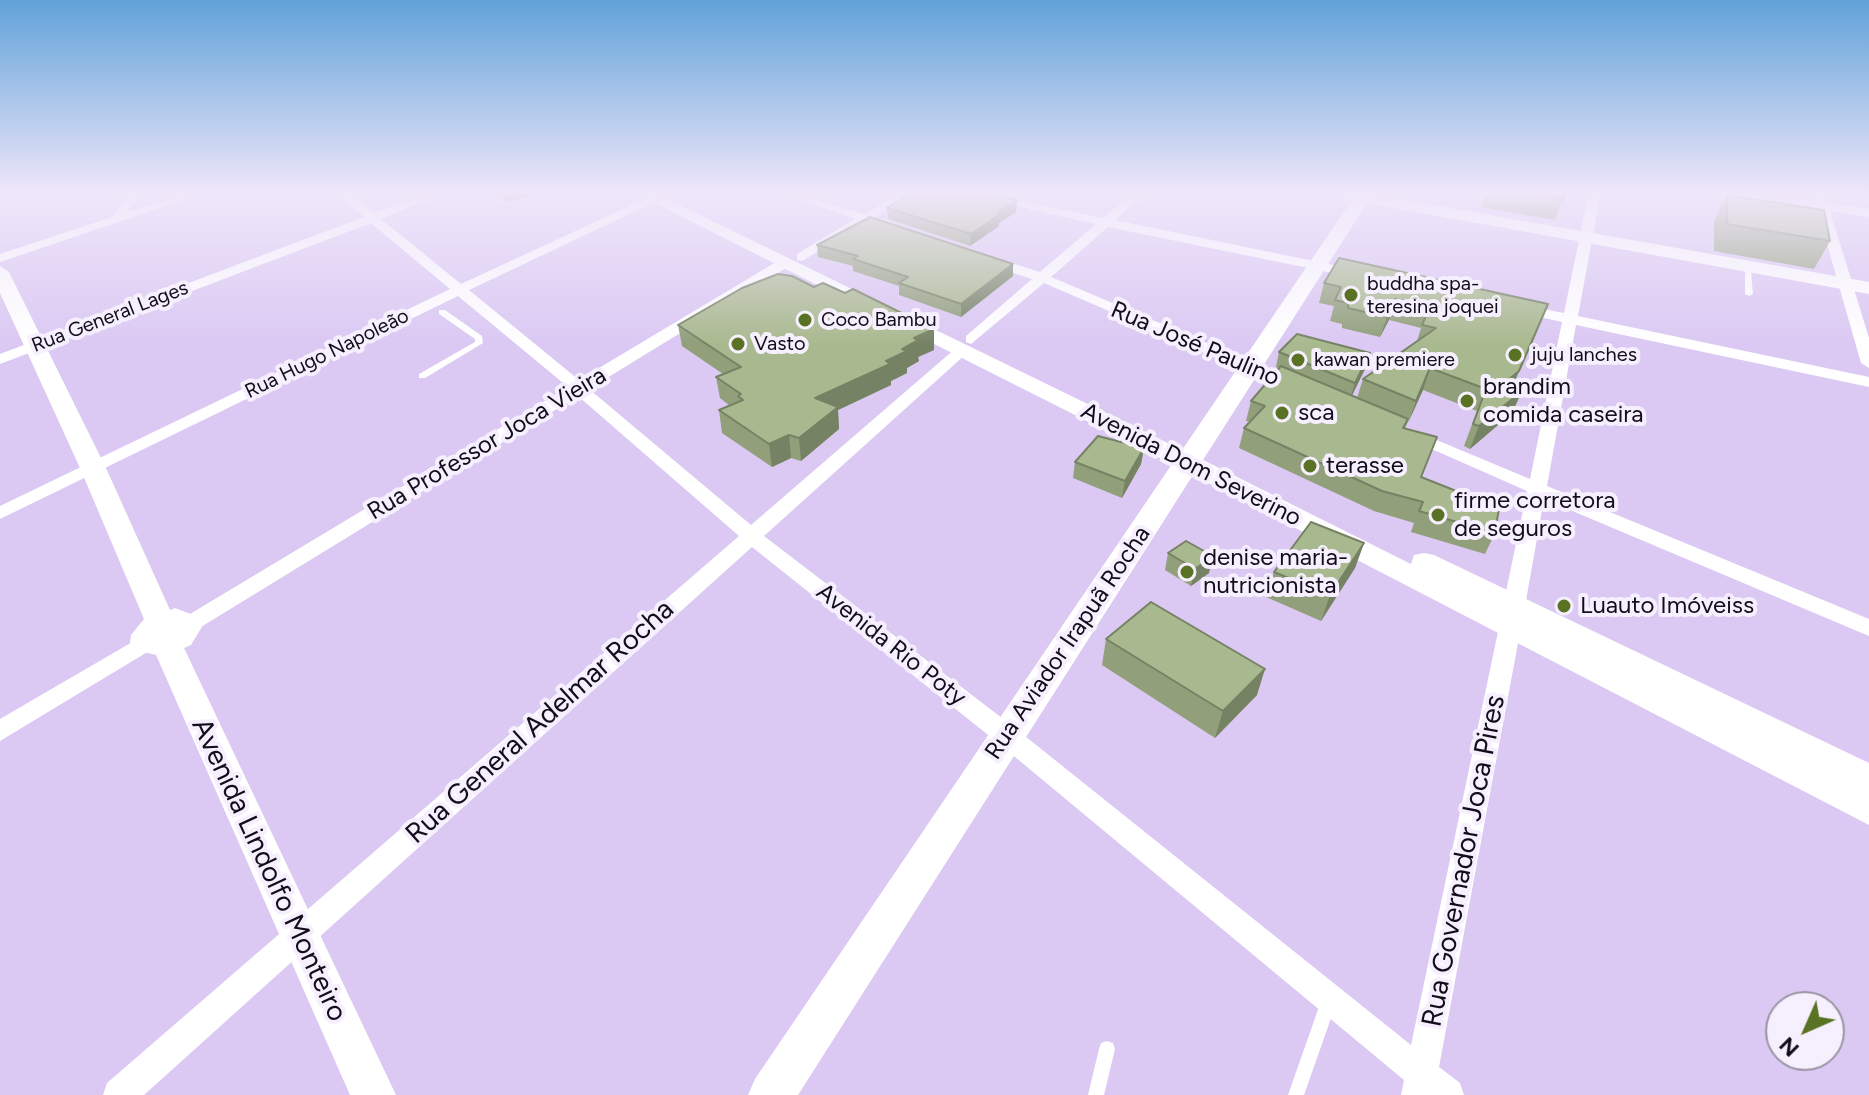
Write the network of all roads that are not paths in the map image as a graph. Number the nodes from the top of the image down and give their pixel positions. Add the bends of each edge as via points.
1 (49, 242) edge
2 (308, 242) edge
3 (401, 242) edge
4 (557, 242) edge
5 (760, 242) edge
6 (823, 242) edge
7 (1083, 242) edge
8 (1204, 242) edge
9 (1330, 242) edge
10 (1586, 242) edge
11 (1622, 242) edge
12 (1628, 242) edge
13 (1832, 242) edge
14 (969, 253) edge
15 (0, 258) edge
16 (794, 259) junction
17 (1316, 265) junction
18 (1748, 268) junction
19 (0, 272) edge
20 (1043, 278) junction
21 (1376, 278) edge
22 (1844, 281) junction
23 (1869, 285) edge
24 (459, 290) junction
25 (1749, 294) dead end
26 (1509, 306) edge
27 (436, 308) junction
28 (1568, 319) junction
29 (966, 345) junction
30 (34, 346) junction
31 (0, 359) edge
32 (1869, 363) edge
33 (1250, 367) junction
34 (422, 376) dead end
35 (1869, 382) edge
36 (580, 389) junction
37 (1307, 391) edge
38 (1393, 428) edge
39 (1193, 456) junction
40 (93, 468) junction
41 (1537, 489) junction
42 (0, 513) edge
43 (750, 535) junction
44 (1512, 616) junction
45 (1869, 628) edge
46 (165, 633) junction
47 (0, 731) edge
48 (1006, 735) junction
49 (1869, 779) edge
50 (1869, 810) edge
51 (298, 938) junction
52 (1330, 999) junction
53 (1107, 1049) dead end
54 (1419, 1084) edge
55 (1097, 1094) edge
56 (119, 1095) edge
57 (373, 1095) edge
58 (771, 1095) edge
59 (1296, 1095) edge
60 (1448, 1095) edge

1 - 15 street
2 - 30 street, Rua General Lages
3 - 24 street, Avenida Rio Poty
4 - 24 street, Rua Hugo Napoleão
5 - 16 street, Avenida Dom Severino
6 - 16 street, Rua Professor Joca Vieira
7 - 20 street, Rua General Adelmar Rocha
8 - 17 street
9 - 17 street, Rua Aviador Irapuã Rocha
10 - 28 street, Rua Governador Joca Pires
11 - 18 street
12 - 22 street
13 - 22 street
14 - 20 street, Rua José Paulino
16 - 29 street, Avenida Dom Severino
16 - 36 street, Rua Professor Joca Vieira
17 - 21 street
17 - 33 street, Rua Aviador Irapuã Rocha
18 - 22 street
18 - 25 lane
19 - 30 street, Avenida Lindolfo Monteiro
20 - 29 street, Rua General Adelmar Rocha
20 - 33 street, Rua José Paulino
22 - 23 street
22 - 32 street
24 - 27 street, Rua Hugo Napoleão
24 - 36 street, Avenida Rio Poty
26 - 28 street
27 - 34 lane via 479,343
27 - 40 street, Rua Hugo Napoleão
28 - 35 street
28 - 41 street, Rua Governador Joca Pires
29 - 39 street, Avenida Dom Severino
29 - 43 street, Rua General Adelmar Rocha
30 - 31 street, Rua General Lages
30 - 40 street, Avenida Lindolfo Monteiro
33 - 37 street, Rua José Paulino
33 - 39 street, Rua Aviador Irapuã Rocha
36 - 43 street, Avenida Rio Poty
36 - 46 street, Rua Professor Joca Vieira
38 - 41 street
39 - 44 street, Avenida Dom Severino
39 - 48 street, Rua Aviador Irapuã Rocha
40 - 42 street, Rua Hugo Napoleão
40 - 46 street, Avenida Lindolfo Monteiro
41 - 44 street, Rua Governador Joca Pires
41 - 45 street
43 - 48 street, Avenida Rio Poty
43 - 51 street, Rua General Adelmar Rocha
44 - 49 street, Avenida Dom Severino
44 - 50 street, Avenida Dom Severino
44 - 54 street, Rua Governador Joca Pires
46 - 47 street, Rua Professor Joca Vieira
46 - 51 street, Avenida Lindolfo Monteiro
48 - 52 street, Avenida Rio Poty
48 - 58 street, Rua Aviador Irapuã Rocha
51 - 56 street, Rua General Adelmar Rocha
51 - 57 street, Avenida Lindolfo Monteiro
52 - 54 street, Avenida Rio Poty
52 - 59 lane
53 - 55 lane
54 - 60 street, Avenida Rio Poty

